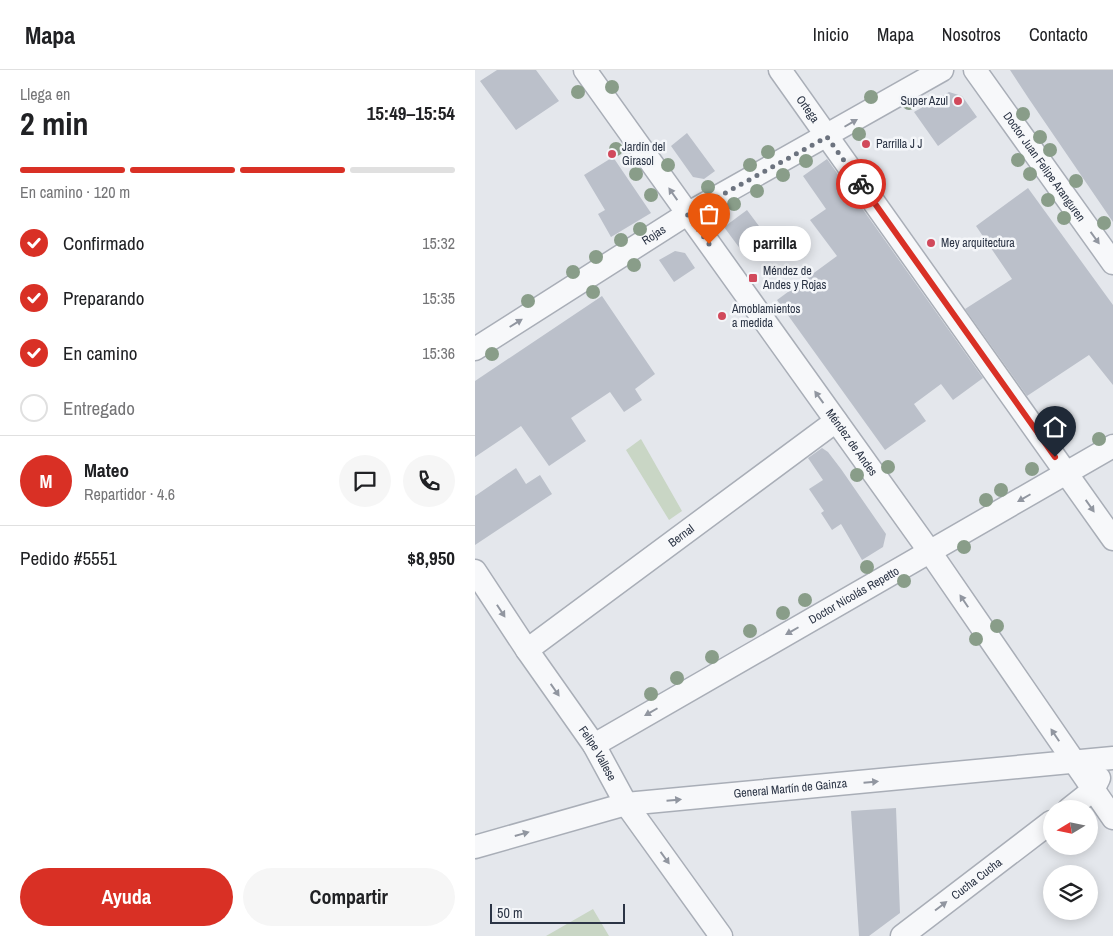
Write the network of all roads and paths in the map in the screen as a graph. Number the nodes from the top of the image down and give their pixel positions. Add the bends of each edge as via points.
1 (585, 70) edge
2 (780, 70) edge
3 (942, 70) edge
4 (975, 70) edge
5 (827, 137) junction
6 (687, 214) junction
7 (1113, 263) edge
8 (475, 349) edge
9 (836, 421) junction
10 (1113, 446) edge
11 (1067, 474) junction
12 (1113, 539) edge
13 (930, 552) junction
14 (475, 571) edge
15 (527, 650) junction
16 (594, 745) junction
17 (1110, 758) edge
18 (1074, 762) junction
19 (1093, 790) junction
20 (1080, 800) edge
21 (626, 804) junction
22 (1113, 818) edge
23 (1043, 828) edge
24 (475, 848) edge
25 (721, 936) edge
26 (903, 936) edge

6 -> 1 street, Méndez de Andes
2 - 5 street, Ortega
5 -> 3 street, Rojas
4 -> 7 street, Doctor Juan Felipe Aranguren
5 - 6 street, Rojas
5 - 11 street, Ortega
8 -> 6 street, Rojas
9 -> 6 street, Méndez de Andes
9 - 13 street, Méndez de Andes
9 - 15 street, Bernal
10 - 11 street, Doctor Nicolás Repetto
11 -> 12 street, Ortega
11 -> 13 street, Doctor Nicolás Repetto
13 -> 16 street, Doctor Nicolás Repetto
18 -> 13 street, Méndez de Andes
14 -> 15 street, Felipe Vallese
15 -> 16 street, Felipe Vallese
16 - 21 street, Felipe Vallese
17 - 18 street, General Martín de Gainza
17 - 19 street
18 - 19 street, Méndez de Andes
21 -> 18 street, General Martín de Gainza
19 - 20 street
19 - 22 street, Méndez de Andes
24 -> 21 street, General Martín de Gainza
21 -> 25 street, Felipe Vallese
26 -> 23 street, Cucha Cucha

